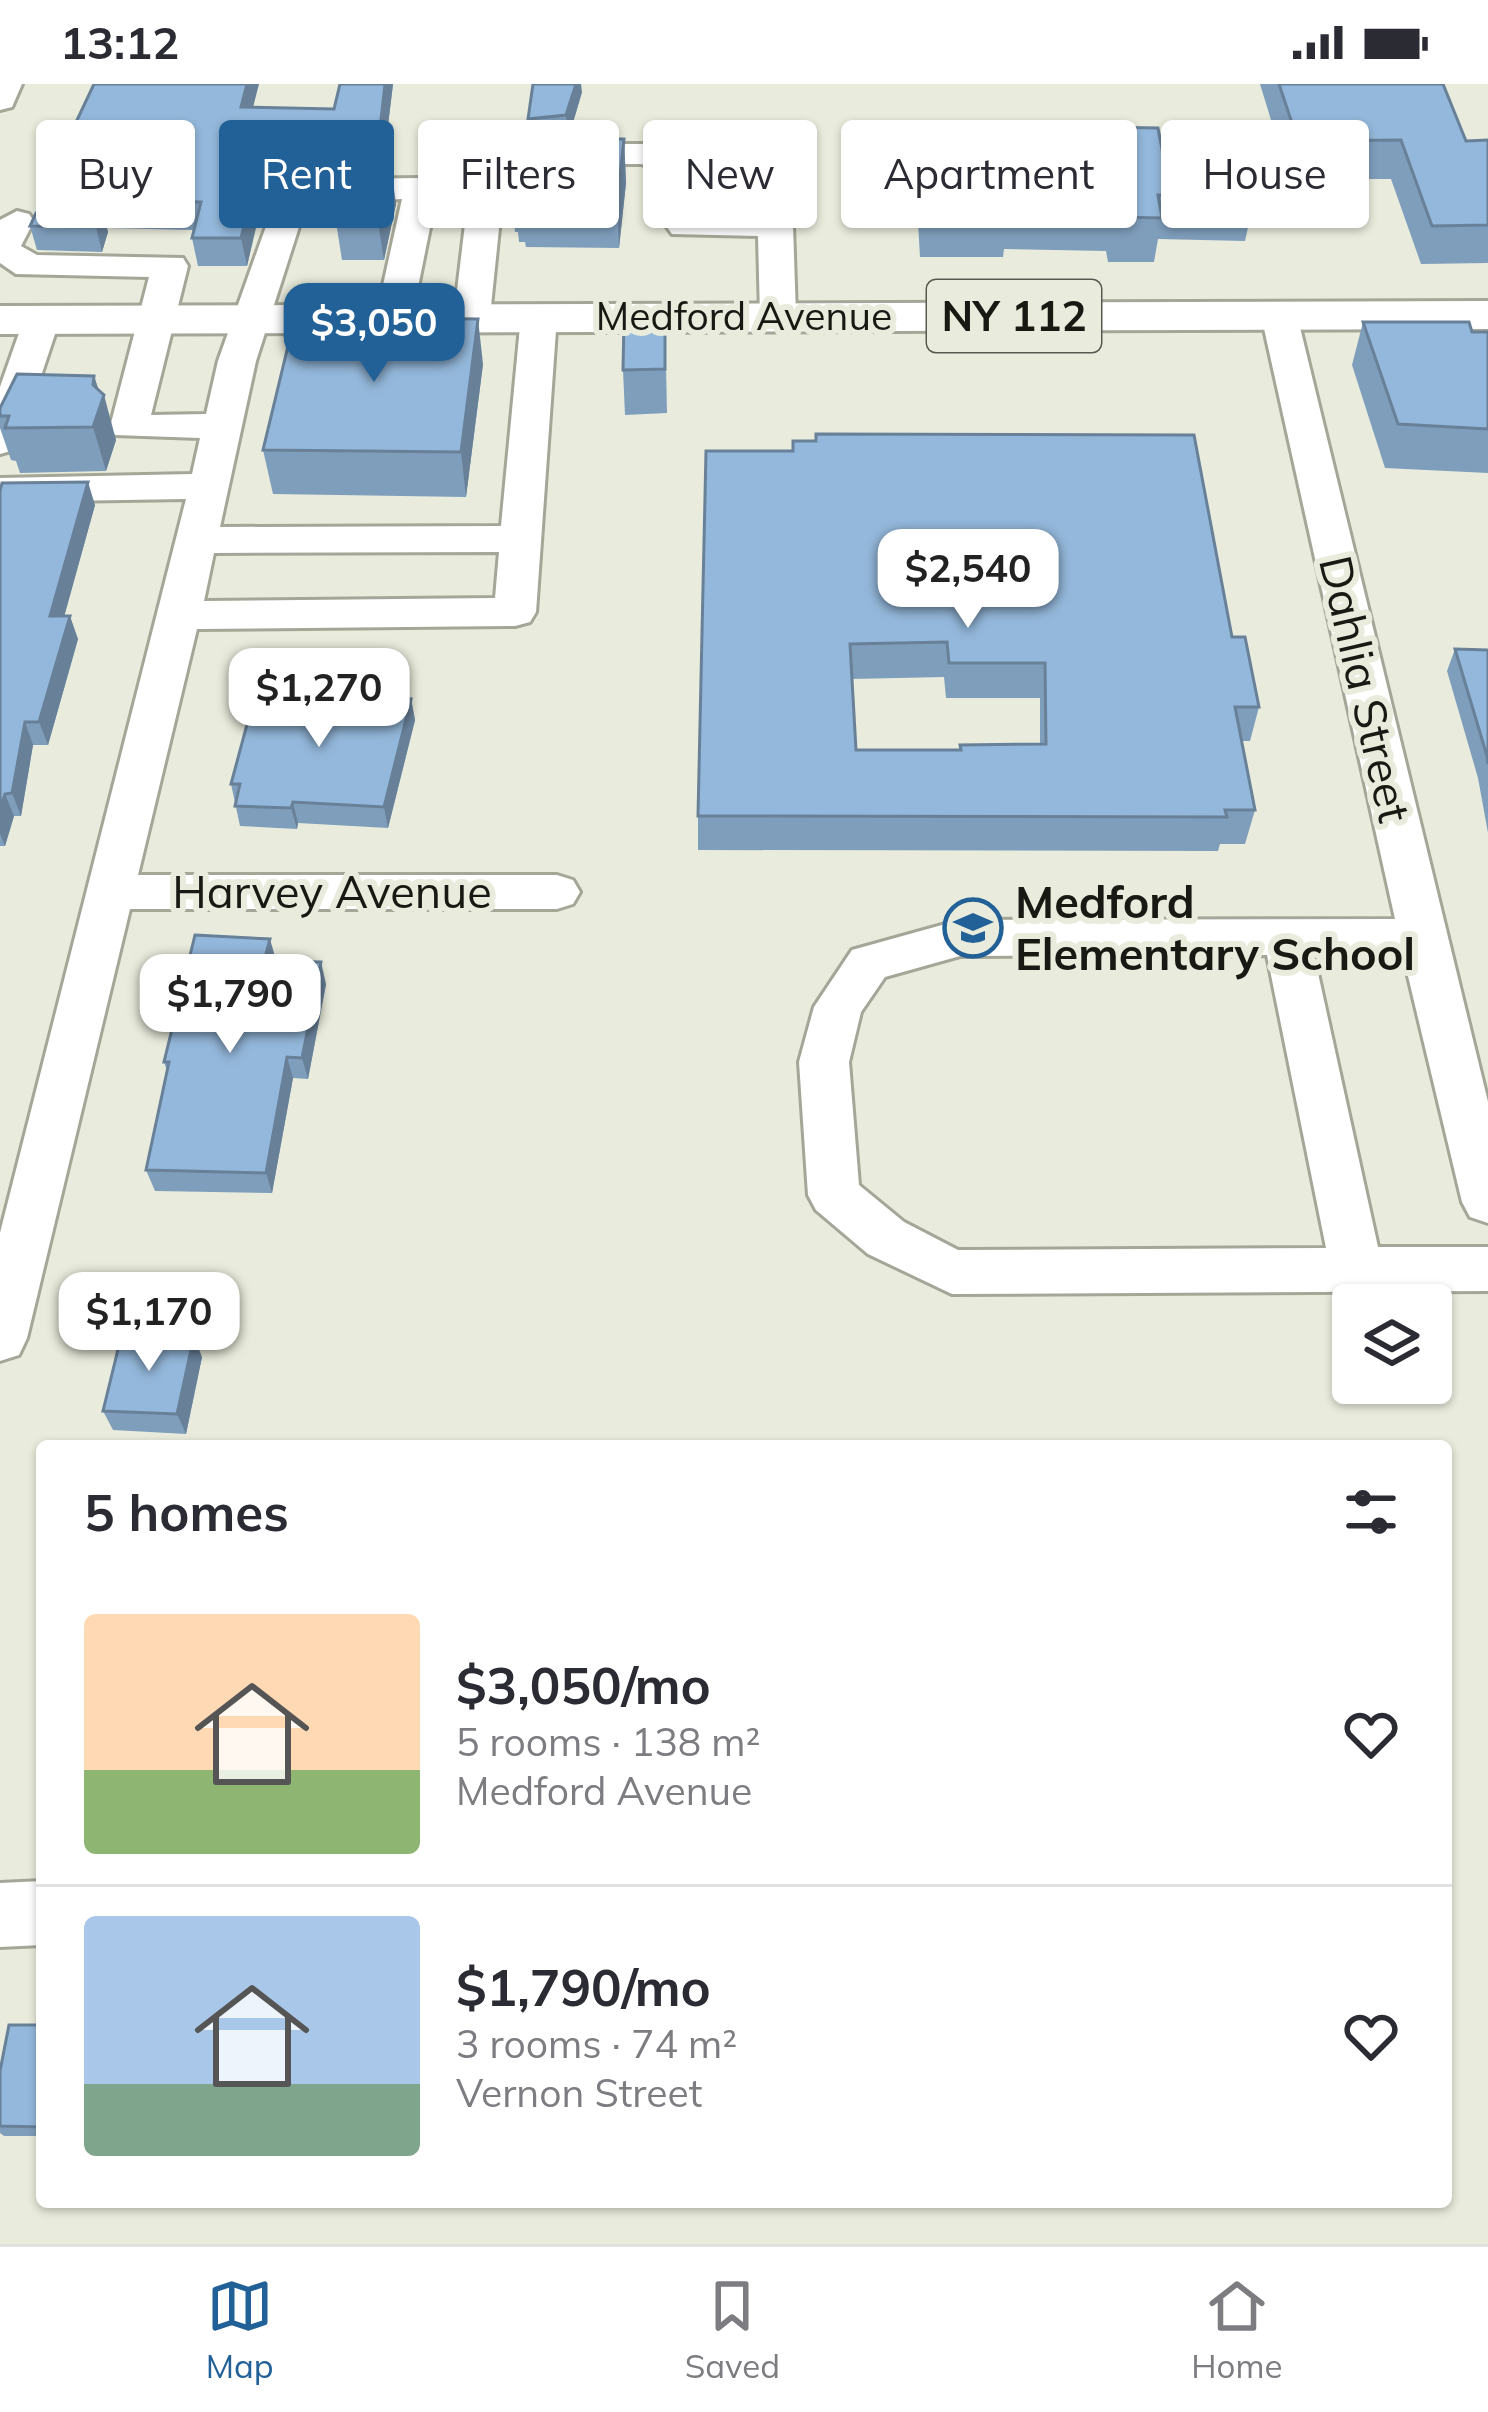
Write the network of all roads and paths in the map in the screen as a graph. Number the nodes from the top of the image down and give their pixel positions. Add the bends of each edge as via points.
1 (6, 84) edge
2 (0, 100) edge
3 (643, 154) edge
4 (34, 223) edge
5 (776, 228) edge
6 (114, 251) junction
7 (1279, 315) junction
8 (1488, 315) edge
9 (472, 316) junction
10 (539, 316) junction
11 (778, 316) junction
12 (251, 317) junction
13 (394, 317) junction
14 (105, 318) junction
15 (157, 318) junction
16 (21, 319) edge
17 (138, 392) junction
18 (57, 393) edge
19 (98, 393) edge
20 (16, 394) junction
21 (224, 426) junction
22 (0, 442) edge
23 (210, 486) junction
24 (0, 490) edge
25 (520, 539) junction
26 (197, 540) junction
27 (179, 615) junction
28 (108, 892) junction
29 (557, 892) dead end
30 (1422, 937) junction
31 (1287, 938) junction
32 (1488, 1202) edge
33 (1488, 1269) edge
34 (1357, 1270) junction
35 (0, 1338) edge
36 (36, 1913) edge
37 (0, 1915) edge

1 - 2 street
3 - 9 street via 540,154 488,174
4 - 6 street via 2,249 29,266
5 - 11 street
6 - 14 street
6 - 15 street via 170,266
7 - 8 main road, Medford Avenue / NY 112
7 - 11 main road, Medford Avenue / NY 112
7 - 30 street, Dahlia Street
9 - 10 main road, Medford Avenue / NY 112
9 - 13 main road, Medford Avenue / NY 112
10 - 11 main road, Medford Avenue / NY 112
10 - 25 street
12 - 13 main road, Medford Avenue / NY 112
12 - 13 street via 290,197 421,188
12 - 15 main road, Medford Avenue / NY 112
12 - 21 street
14 - 15 main road, Medford Avenue / NY 112
14 - 16 main road, Medford Avenue / NY 112
15 - 17 street
16 - 20 street
17 - 19 street
17 - 21 street via 129,427
18 - 20 street
20 - 22 street
21 - 23 street
23 - 24 street
23 - 26 street
25 - 26 street
25 - 27 street via 514,612
26 - 27 street
27 - 28 street
28 - 29 street, Harvey Avenue
28 - 35 street
30 - 31 street
30 - 32 street, Dahlia Street
31 - 34 street
31 - 34 street via 960,938 868,963 838,1006 824,1062 834,1195 886,1238 952,1272
33 - 34 street
36 - 37 street

